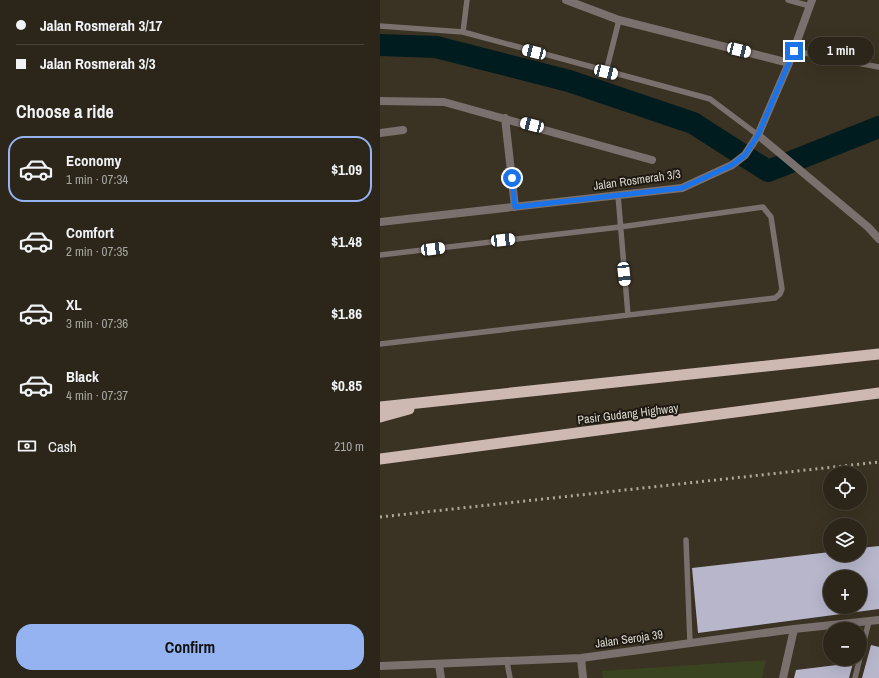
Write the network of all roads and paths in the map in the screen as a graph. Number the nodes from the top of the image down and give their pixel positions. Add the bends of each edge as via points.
1 (467, 0) edge
2 (566, 0) edge
3 (788, 0) edge
4 (811, 3) edge
5 (620, 20) junction
6 (380, 26) edge
7 (463, 32) junction
8 (794, 51) junction
9 (789, 63) junction
10 (879, 67) edge
11 (606, 72) junction
12 (380, 101) edge
13 (505, 118) junction
14 (403, 130) dead end
15 (380, 133) edge
16 (758, 135) junction
17 (652, 160) dead end
18 (618, 195) junction
19 (515, 207) junction
20 (380, 222) edge
21 (620, 227) junction
22 (879, 239) edge
23 (380, 255) edge
24 (628, 315) junction
25 (380, 344) edge
26 (879, 354) edge
27 (879, 393) edge
28 (441, 399) junction
29 (380, 407) edge
30 (380, 417) edge
31 (380, 452) edge
32 (407, 456) junction
33 (380, 459) edge
34 (686, 540) dead end
35 (879, 620) edge
36 (869, 621) junction
37 (794, 629) junction
38 (690, 643) junction
39 (581, 658) junction
40 (507, 662) junction
41 (439, 665) junction
42 (380, 666) edge
43 (441, 678) edge
44 (510, 678) edge
45 (583, 678) edge
46 (783, 678) edge
47 (855, 678) edge

1 - 7 lane
2 - 5 street
3 - 4 lane
4 - 8 street, Jalan Rosmerah 3/3
5 - 9 street
5 - 11 lane
6 - 7 lane
7 - 11 lane
8 - 9 street, Jalan Rosmerah 3/3
8 - 10 lane
9 - 16 street, Jalan Rosmerah 3/3
11 - 16 lane via 710,99
12 - 13 street via 444,102
13 - 17 street
13 - 19 street
14 - 15 street
16 - 18 street, Jalan Rosmerah 3/3 via 745,155 732,165 682,188
16 - 22 street
18 - 19 street, Jalan Rosmerah 3/3
18 - 21 lane
19 - 20 street, Jalan Rosmerah 3/3
21 - 23 lane
21 - 24 lane
21 - 24 lane via 763,207 771,217 782,289 775,298
24 - 25 lane
26 - 28 highway
27 - 32 highway, Pasir Gudang Highway
28 - 29 highway
28 - 30 highway
31 - 32 highway
32 - 33 highway, Pasir Gudang Highway
34 - 38 lane
35 - 36 street, Jalan Seroja 39
36 - 37 street, Jalan Seroja 39
36 - 47 lane
37 - 38 street, Jalan Seroja 39
37 - 46 street
38 - 39 street, Jalan Seroja 39
39 - 40 street, Jalan Seroja 39
39 - 45 street
40 - 41 street, Jalan Seroja 39
40 - 44 lane
41 - 42 street, Jalan Seroja 39
41 - 43 street

